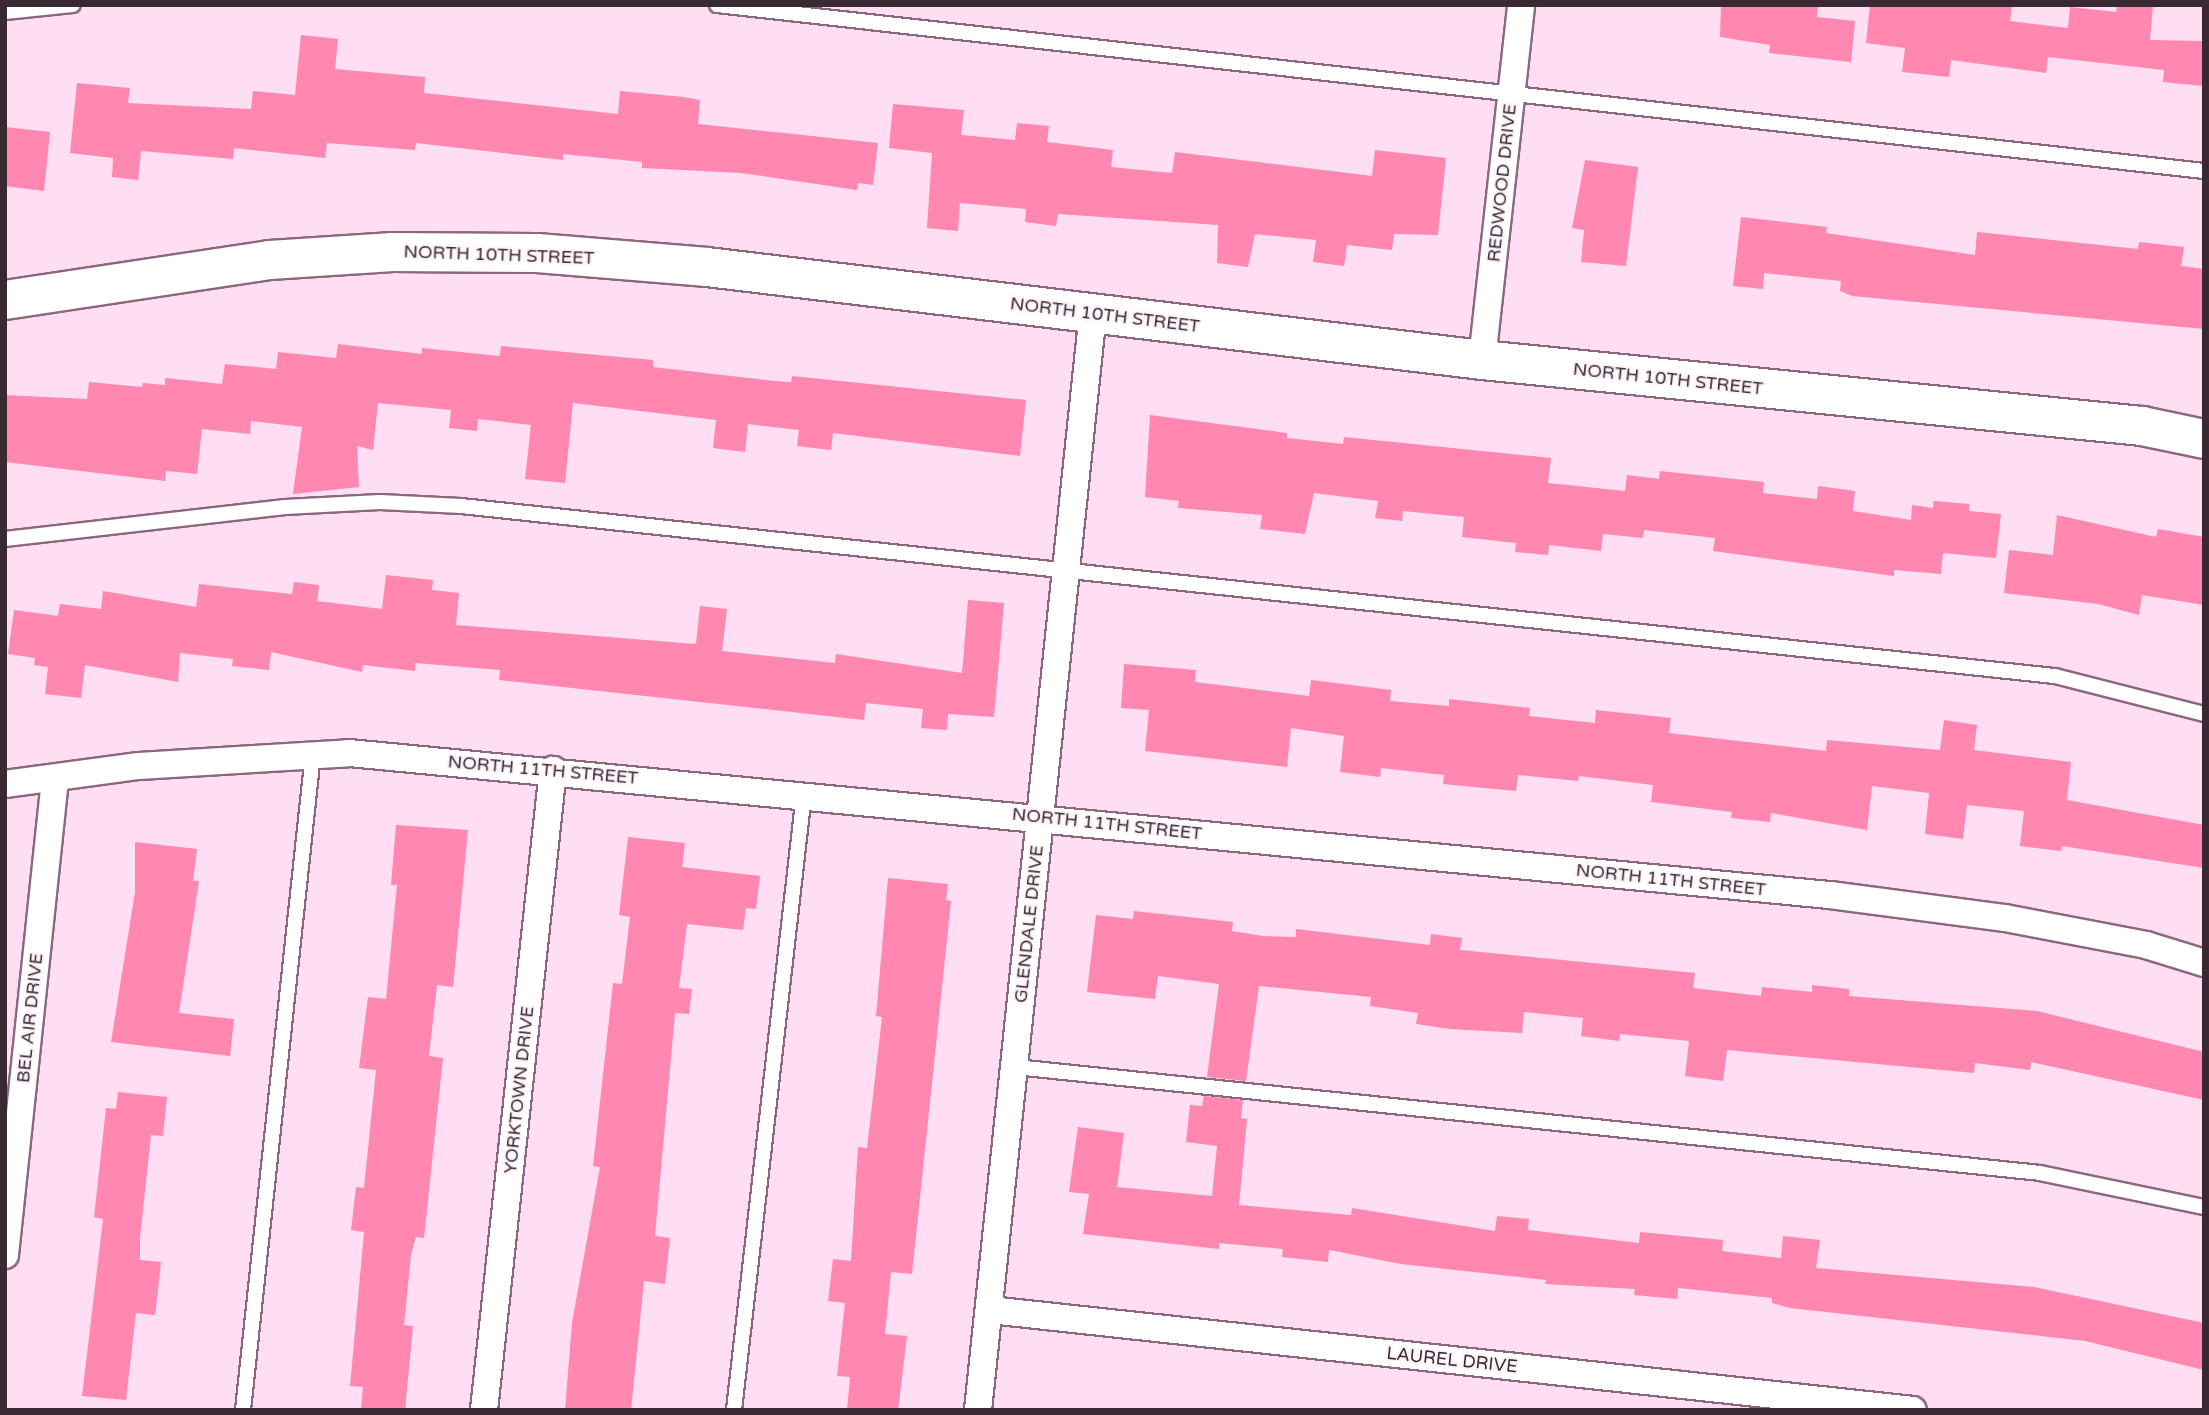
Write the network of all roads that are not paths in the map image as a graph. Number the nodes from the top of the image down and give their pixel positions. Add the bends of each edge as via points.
1 (74, 5) edge
2 (718, 5) edge
3 (1521, 5) edge
4 (5, 12) edge
5 (1512, 94) junction
6 (2204, 171) edge
7 (5, 300) edge
8 (1093, 313) junction
9 (1482, 360) junction
10 (2204, 439) edge
11 (5, 539) edge
12 (1066, 572) junction
13 (2204, 714) edge
14 (313, 754) junction
15 (554, 770) junction
16 (55, 780) junction
17 (5, 784) edge
18 (804, 794) junction
19 (1040, 818) junction
20 (2204, 963) edge
21 (1015, 1067) junction
22 (2204, 1207) edge
23 (5, 1255) edge
24 (990, 1310) junction
25 (243, 1410) edge
26 (484, 1410) edge
27 (734, 1410) edge
28 (978, 1410) edge
29 (1913, 1410) edge

1 - 4 lane
2 - 5 lane
3 - 5 street, REDWOOD DRIVE
5 - 6 lane
5 - 9 street, REDWOOD DRIVE
7 - 8 main road, NORTH 10TH STREET via 270,260 393,252 537,253
8 - 9 main road, NORTH 10TH STREET
8 - 12 street, GLENDALE DRIVE
9 - 10 main road, NORTH 10TH STREET via 2142,426
11 - 12 lane via 380,502
12 - 13 lane via 2055,676
12 - 19 street, GLENDALE DRIVE
14 - 15 street, NORTH 11TH STREET
14 - 16 street, NORTH 11TH STREET via 139,766
14 - 25 lane
15 - 18 street, NORTH 11TH STREET
15 - 26 street, YORKTOWN DRIVE
16 - 17 street, NORTH 11TH STREET
16 - 23 street, BEL AIR DRIVE
18 - 19 street, NORTH 11TH STREET
18 - 27 lane
19 - 20 street, NORTH 11TH STREET via 1830,895 2005,918 2146,945
19 - 21 street, GLENDALE DRIVE
21 - 22 lane via 2040,1173
21 - 24 street, GLENDALE DRIVE
24 - 28 street, GLENDALE DRIVE
24 - 29 street, LAUREL DRIVE

